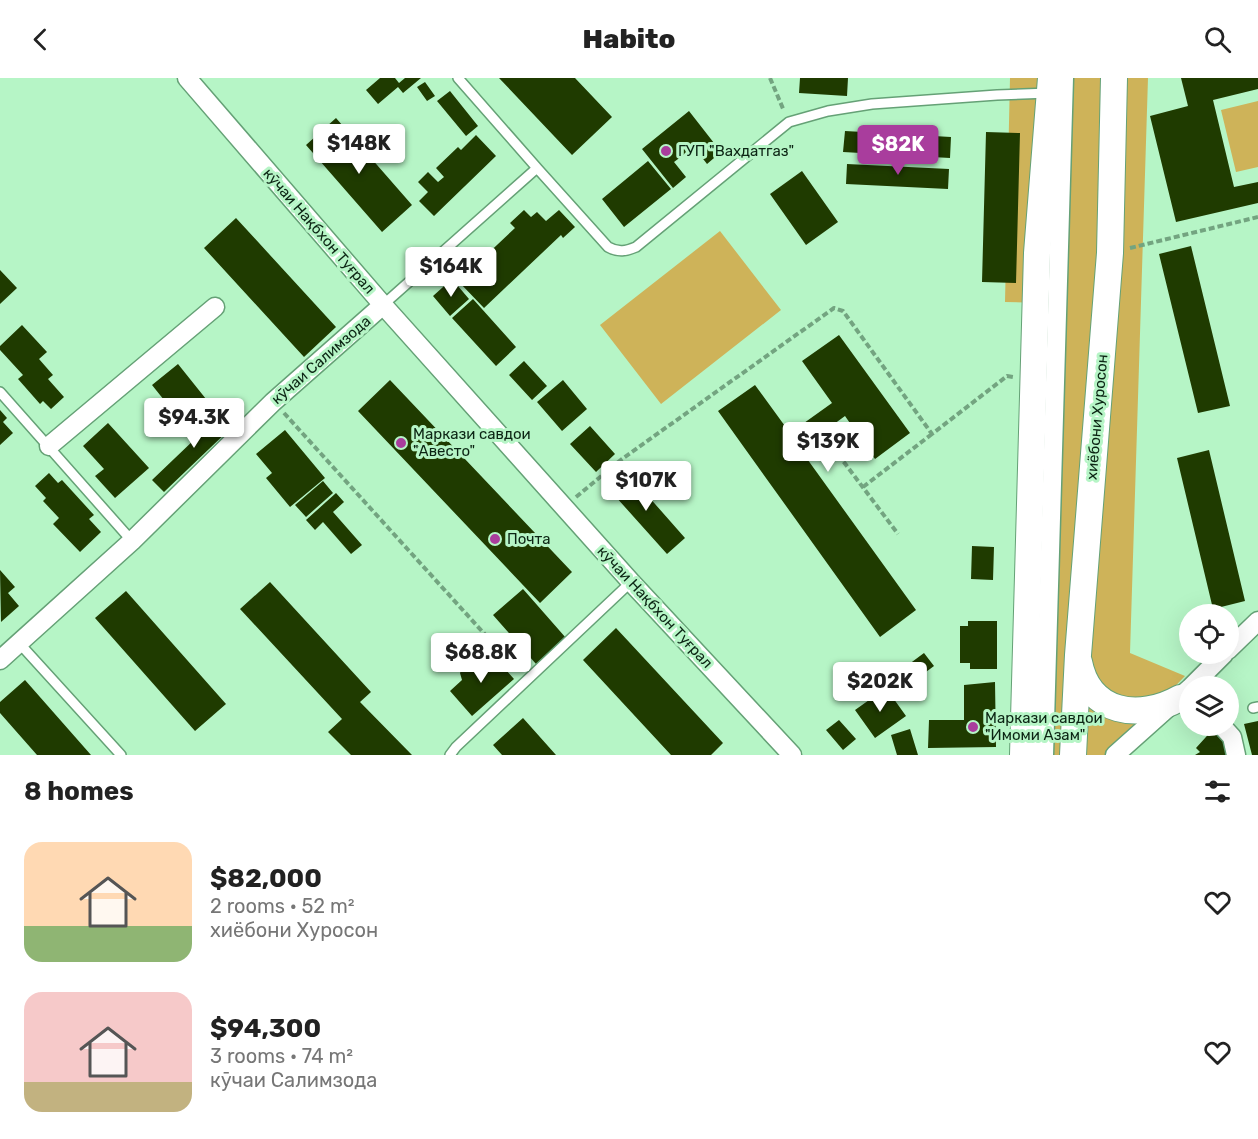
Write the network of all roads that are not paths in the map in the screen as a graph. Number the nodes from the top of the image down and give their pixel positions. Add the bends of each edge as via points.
1 (187, 78) edge
2 (458, 78) edge
3 (1114, 78) edge
4 (1056, 83) edge
5 (537, 168) junction
6 (383, 305) junction
7 (216, 306) dead end
8 (0, 392) edge
9 (49, 446) junction
10 (132, 541) junction
11 (631, 582) junction
12 (1258, 621) edge
13 (1239, 639) edge
14 (20, 644) junction
15 (1078, 655) junction
16 (0, 660) edge
17 (1214, 664) edge
18 (1203, 676) edge
19 (1179, 698) edge
20 (1179, 699) edge
21 (1179, 700) edge
22 (1231, 736) edge
23 (121, 755) edge
24 (450, 755) edge
25 (792, 755) edge
26 (1023, 755) edge
27 (1044, 755) edge
28 (1073, 755) edge
29 (1116, 755) edge
30 (1124, 755) edge
31 (1236, 755) edge

1 - 6 street, кӯчаи Нақбхон Туғрал
2 - 5 lane
3 - 15 street, хиёбони Хуросон via 1110,252
4 - 5 lane via 997,94 872,104 789,122 636,247 624,251 608,247
4 - 26 street via 1037,253
4 - 27 street
5 - 6 lane
6 - 10 street, кӯчаи Салимзода via 273,402
6 - 11 street, кӯчаи Нақбхон Туғрал
7 - 9 street
8 - 9 lane
9 - 10 lane
10 - 14 street, кӯчаи Салимзода
11 - 24 lane
11 - 25 street, кӯчаи Нақбхон Туғрал
12 - 13 street
14 - 16 street, кӯчаи Салимзода
14 - 23 lane
15 - 19 street via 1087,683 1117,709 1152,710
15 - 28 street, хиёбони Хуросон
17 - 18 street
20 - 29 street
21 - 30 street
22 - 31 street

